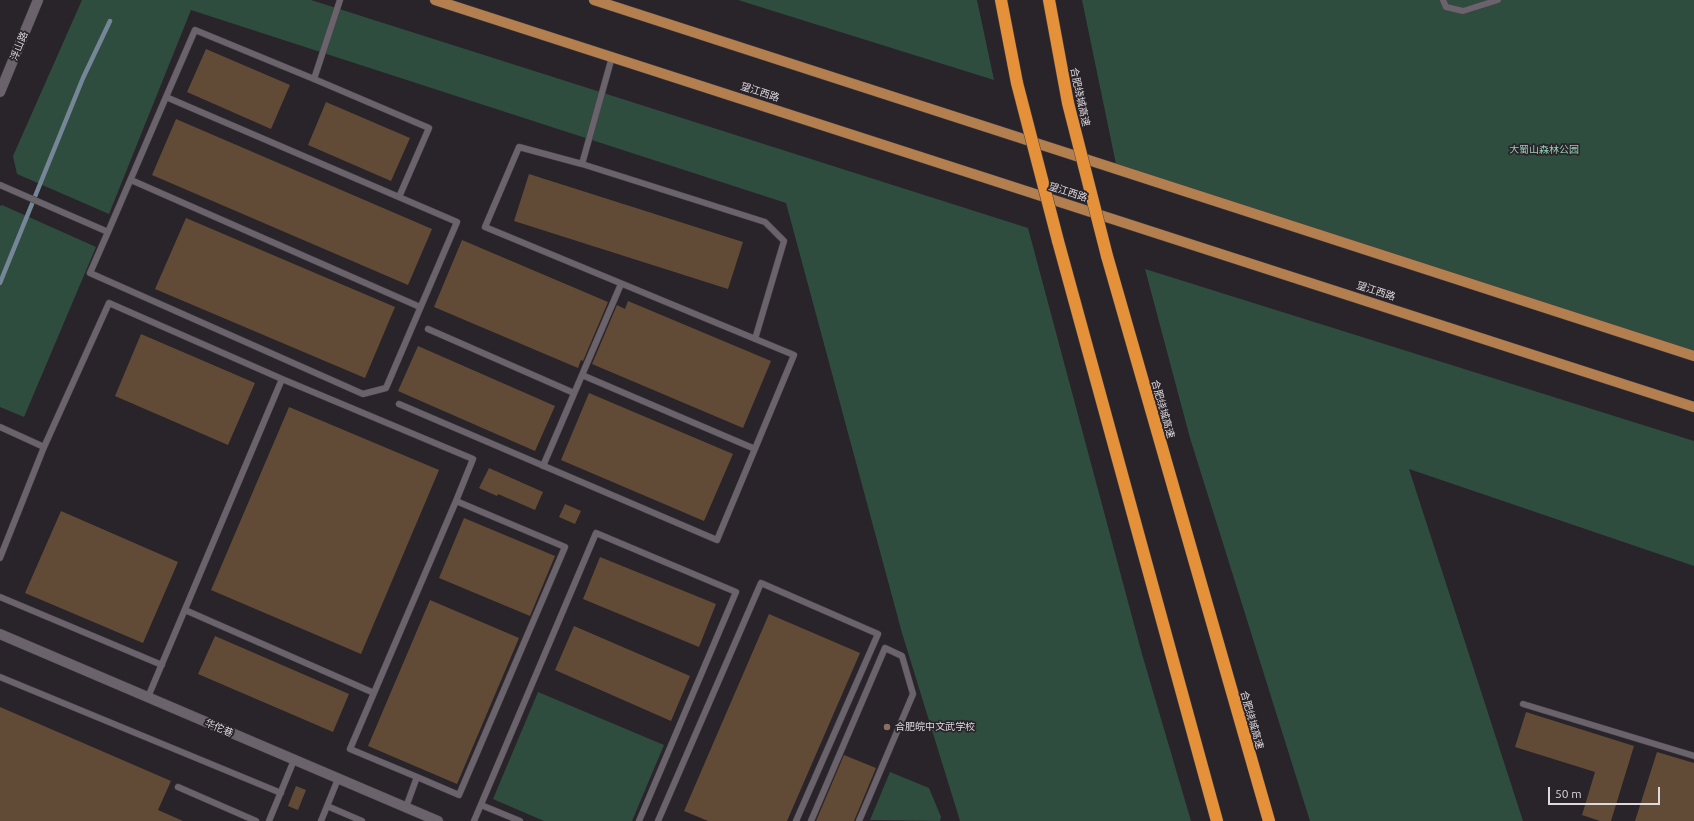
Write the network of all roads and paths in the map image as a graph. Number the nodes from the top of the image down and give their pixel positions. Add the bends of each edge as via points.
1 (38, 0) edge
2 (340, 0) edge
3 (435, 0) edge
4 (594, 0) edge
5 (1001, 0) edge
6 (1049, 0) edge
7 (1443, 0) edge
8 (1498, 0) edge
9 (612, 57) junction
10 (314, 79) junction
11 (0, 92) edge
12 (166, 97) junction
13 (582, 164) junction
14 (131, 180) junction
15 (3, 186) edge
16 (399, 197) junction
17 (108, 232) junction
18 (621, 284) junction
19 (420, 307) junction
20 (428, 329) dead end
21 (755, 339) junction
22 (1694, 356) edge
23 (582, 375) junction
24 (282, 379) junction
25 (574, 393) junction
26 (399, 404) dead end
27 (1694, 407) edge
28 (0, 427) edge
29 (44, 447) junction
30 (755, 449) junction
31 (543, 466) junction
32 (456, 501) junction
33 (0, 558) edge
34 (0, 596) edge
35 (185, 610) junction
36 (0, 634) edge
37 (162, 665) junction
38 (0, 677) edge
39 (374, 693) junction
40 (148, 698) junction
41 (1524, 704) dead end
42 (1694, 756) edge
43 (294, 760) junction
44 (417, 777) junction
45 (338, 779) junction
46 (178, 787) dead end
47 (281, 793) junction
48 (481, 804) junction
49 (327, 806) junction
50 (406, 808) junction
51 (256, 821) edge
52 (269, 821) edge
53 (321, 821) edge
54 (362, 821) edge
55 (438, 821) edge
56 (474, 821) edge
57 (520, 821) edge
58 (639, 821) edge
59 (658, 821) edge
60 (796, 821) edge
61 (811, 821) edge
62 (859, 821) edge
63 (1217, 821) edge
64 (1268, 821) edge

1 - 11 street, 浮山路
2 - 10 lane
3 - 9 main road, 望江西路
4 - 22 main road
5 - 63 highway, bridge via 1017,82 1058,241
6 - 64 highway, 合肥绕城高速, bridge via 1068,104 1107,256
7 - 8 lane via 1446,7 1463,11
9 - 13 lane
9 - 27 main road, 望江西路
10 - 12 lane via 195,30
10 - 16 lane via 429,128
12 - 14 lane
12 - 16 lane
13 - 18 lane via 519,147 485,228
13 - 21 lane via 765,222 784,241
14 - 17 lane
14 - 19 lane
15 - 17 lane
16 - 19 lane via 457,222
17 - 19 lane via 90,273 364,394 386,388
18 - 21 lane
18 - 23 lane
20 - 25 lane
21 - 30 lane via 794,355
23 - 25 lane
23 - 30 lane
24 - 29 lane via 109,303
24 - 32 lane via 474,459
24 - 35 lane
25 - 31 lane
26 - 31 lane
28 - 29 lane
29 - 33 lane
30 - 31 lane via 717,540
32 - 39 lane
32 - 44 lane via 565,547 460,795
34 - 37 lane
35 - 37 lane
35 - 39 lane
36 - 40 street, 华佗巷
37 - 40 lane
38 - 47 lane
39 - 44 lane via 350,749
40 - 43 street, 华佗巷
41 - 42 lane
43 - 45 street, 华佗巷
43 - 47 lane
44 - 50 lane
45 - 49 lane
45 - 50 street, 华佗巷
46 - 51 lane
47 - 52 lane
48 - 56 lane
48 - 57 lane
48 - 58 lane via 596,533 736,592
49 - 53 lane
49 - 54 lane
50 - 55 street, 华佗巷
59 - 60 lane via 761,583 878,634
61 - 62 lane via 885,648 902,656 913,694

